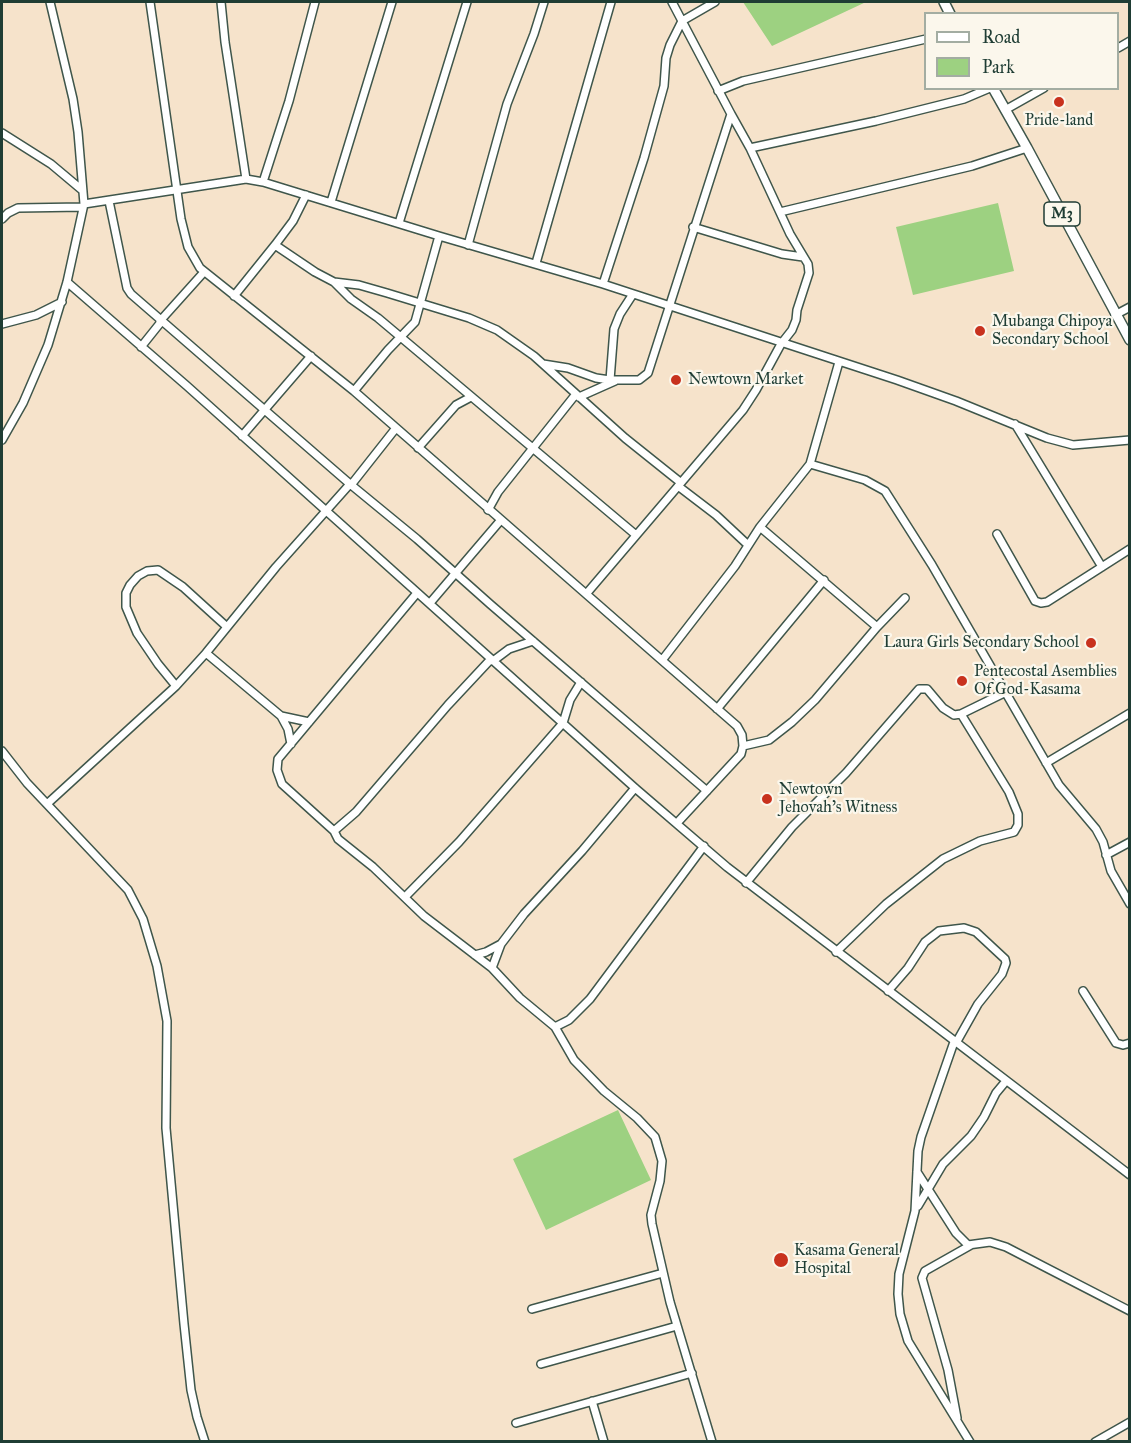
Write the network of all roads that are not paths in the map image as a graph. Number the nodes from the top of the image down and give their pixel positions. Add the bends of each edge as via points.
1 (50, 2) edge
2 (150, 2) edge
3 (221, 2) edge
4 (315, 2) edge
5 (392, 2) edge
6 (467, 2) edge
7 (544, 2) edge
8 (611, 2) edge
9 (672, 2) edge
10 (715, 2) edge
11 (682, 21) junction
12 (924, 39) edge
13 (986, 90) edge
14 (992, 90) edge
15 (1040, 90) edge
16 (718, 91) junction
17 (1005, 110) junction
18 (730, 114) junction
19 (2, 133) edge
20 (750, 148) junction
21 (1027, 148) junction
22 (246, 179) junction
23 (263, 182) junction
24 (82, 190) junction
25 (177, 190) junction
26 (306, 195) junction
27 (110, 201) junction
28 (331, 202) junction
29 (84, 206) junction
30 (780, 212) junction
31 (2, 219) edge
32 (399, 223) junction
33 (693, 227) junction
34 (439, 236) junction
35 (275, 245) junction
36 (468, 245) junction
37 (803, 257) junction
38 (536, 263) junction
39 (204, 272) junction
40 (67, 282) junction
41 (334, 282) junction
42 (603, 284) junction
43 (633, 294) junction
44 (234, 296) junction
45 (62, 302) junction
46 (420, 304) junction
47 (669, 306) junction
48 (1130, 307) edge
49 (1115, 315) junction
50 (161, 321) junction
51 (2, 324) edge
52 (399, 337) junction
53 (1130, 340) edge
54 (781, 344) junction
55 (141, 347) junction
56 (311, 356) junction
57 (839, 362) junction
58 (543, 364) junction
59 (610, 380) junction
60 (618, 380) junction
61 (354, 391) junction
62 (578, 396) junction
63 (471, 397) junction
64 (265, 411) junction
65 (1015, 424) junction
66 (396, 428) junction
67 (242, 436) junction
68 (2, 440) edge
69 (1130, 440) edge
70 (418, 448) junction
71 (533, 448) junction
72 (810, 464) junction
73 (350, 484) junction
74 (679, 484) junction
75 (488, 510) junction
76 (326, 512) junction
77 (500, 521) junction
78 (760, 527) junction
79 (997, 534) dead end
80 (636, 535) junction
81 (748, 545) junction
82 (1130, 549) edge
83 (1102, 567) junction
84 (454, 573) junction
85 (824, 580) junction
86 (587, 593) junction
87 (417, 594) junction
88 (905, 598) dead end
89 (430, 603) junction
90 (227, 627) junction
91 (877, 627) junction
92 (533, 641) junction
93 (206, 653) junction
94 (663, 659) junction
95 (492, 660) junction
96 (581, 682) junction
97 (176, 686) junction
98 (1006, 692) junction
99 (717, 708) junction
100 (1130, 713) edge
101 (961, 714) junction
102 (281, 716) junction
103 (309, 722) junction
104 (563, 723) junction
105 (291, 744) junction
106 (743, 746) junction
107 (2, 751) edge
108 (1046, 763) junction
109 (635, 788) junction
110 (707, 791) junction
111 (47, 804) junction
112 (677, 823) junction
113 (334, 831) junction
114 (1130, 842) edge
115 (704, 846) junction
116 (1107, 855) junction
117 (746, 883) junction
118 (405, 897) junction
119 (1130, 904) edge
120 (501, 944) junction
121 (836, 952) junction
122 (476, 955) junction
123 (492, 968) junction
124 (888, 991) junction
125 (1083, 991) dead end
126 (569, 1020) junction
127 (555, 1027) junction
128 (563, 1039) junction
129 (955, 1043) junction
130 (1130, 1043) edge
131 (1006, 1081) junction
132 (917, 1172) junction
133 (1130, 1175) edge
134 (928, 1186) junction
135 (915, 1211) junction
136 (971, 1245) junction
137 (663, 1273) junction
138 (532, 1309) dead end
139 (1130, 1311) edge
140 (677, 1326) junction
141 (541, 1364) dead end
142 (692, 1373) junction
143 (592, 1401) junction
144 (1130, 1422) edge
145 (516, 1423) dead end
146 (958, 1423) junction
147 (205, 1442) edge
148 (604, 1442) edge
149 (712, 1442) edge
150 (970, 1442) edge
151 (1095, 1442) edge

1 - 24 street via 73,99
2 - 25 street
3 - 22 street
4 - 23 street
5 - 28 street
6 - 32 street
7 - 36 street via 507,104
8 - 38 street
9 - 11 street
10 - 11 street
11 - 16 street
11 - 42 street via 666,58 664,86 644,158
12 - 16 street via 743,81
13 - 20 street via 898,116
14 - 17 main road, M3
15 - 17 street
16 - 18 street
17 - 21 main road, M3
18 - 20 street
18 - 33 street
19 - 24 street via 51,164
20 - 30 street
21 - 30 street via 972,166
21 - 49 main road, M3
22 - 23 street
22 - 25 street
23 - 26 street
24 - 29 street
25 - 27 street
25 - 39 street via 188,247
26 - 28 street
26 - 35 street
27 - 29 street
27 - 50 street via 127,288
28 - 32 street
29 - 31 street via 18,208
29 - 40 street
30 - 37 street
32 - 34 street
33 - 37 street
33 - 47 street
34 - 36 street
34 - 46 street
35 - 41 street
35 - 44 street
36 - 38 street
37 - 54 street via 809,273 796,320
38 - 42 street
39 - 44 street
39 - 50 street
40 - 45 street
40 - 55 street
41 - 46 street via 366,287
41 - 52 street
42 - 43 street
43 - 47 street
43 - 59 street via 614,329
44 - 56 street
45 - 51 street via 36,315
45 - 68 street via 40,368
46 - 52 street via 415,322
46 - 58 street via 484,323
47 - 54 street
47 - 60 street via 645,377
48 - 49 street
49 - 53 main road, M3
50 - 55 street
50 - 64 street
52 - 61 street
52 - 63 street
54 - 57 street
54 - 74 street via 742,410
55 - 67 street
56 - 61 street
56 - 64 street
57 - 65 street
57 - 72 street
58 - 59 street
58 - 62 street
59 - 60 street
60 - 62 street
61 - 66 street
62 - 71 street
62 - 74 street
63 - 70 street via 456,405
63 - 71 street
64 - 67 street
64 - 73 street
65 - 69 street via 1073,445
65 - 83 street
66 - 70 street
66 - 73 street
67 - 76 street
70 - 75 street
71 - 75 street
71 - 80 street
72 - 78 street
72 - 98 street via 865,480 885,491
73 - 76 street
73 - 84 street
74 - 80 street
74 - 81 street
75 - 77 street
76 - 87 street
76 - 90 street
77 - 84 street
77 - 86 street
78 - 81 street
78 - 85 street
79 - 83 street via 1035,600 1041,603
80 - 86 street
81 - 94 street
82 - 83 street
84 - 89 street
84 - 92 street
85 - 91 street
85 - 99 street
86 - 94 street
87 - 89 street
87 - 103 street
88 - 91 street
89 - 95 street
90 - 93 street
90 - 97 street via 158,570 147,571 130,585 126,607 137,633
91 - 106 street via 792,722 769,740
92 - 95 street
92 - 96 street
93 - 97 street
93 - 102 street
94 - 99 street
95 - 104 street
95 - 113 street via 356,812
96 - 104 street
96 - 110 street
97 - 111 street
98 - 101 street
98 - 108 street
99 - 106 street via 737,726
100 - 108 street
101 - 117 street via 949,713 927,690 919,689
101 - 121 street via 1009,792 1018,825 1014,832 980,841 943,859 886,904
102 - 103 street
102 - 105 street
103 - 105 street
104 - 109 street
104 - 118 street via 459,842
105 - 113 street via 278,759 279,780
106 - 110 street via 741,754
107 - 111 street
108 - 116 street via 1096,829
109 - 112 street
109 - 120 street
110 - 112 street
111 - 147 street via 128,890 143,919 158,966 166,1021 166,1128 187,1352 191,1390
112 - 115 street
113 - 118 street via 338,839
114 - 116 street
115 - 117 street
115 - 126 street via 590,999
116 - 119 street via 1111,871
117 - 121 street
118 - 122 street
120 - 122 street
120 - 123 street
121 - 124 street
122 - 123 street
123 - 127 street
124 - 129 street
124 - 129 street via 925,942 939,931 964,928 976,932 1006,963
125 - 130 street via 1116,1043
126 - 127 street
126 - 128 street
127 - 128 street
128 - 137 street via 587,1074 655,1137 662,1171 651,1215
129 - 131 street
129 - 132 street via 921,1137
131 - 133 street
131 - 134 street via 971,1136
132 - 134 street
132 - 135 street
134 - 135 street
134 - 136 street via 956,1233
135 - 146 street via 899,1274 900,1314 914,1352
136 - 139 street via 990,1242 1006,1247
136 - 146 street via 922,1275
137 - 138 street
137 - 140 street
140 - 141 street
140 - 142 street
142 - 143 street
142 - 149 street
143 - 145 street
143 - 148 street
144 - 151 street
146 - 150 street

